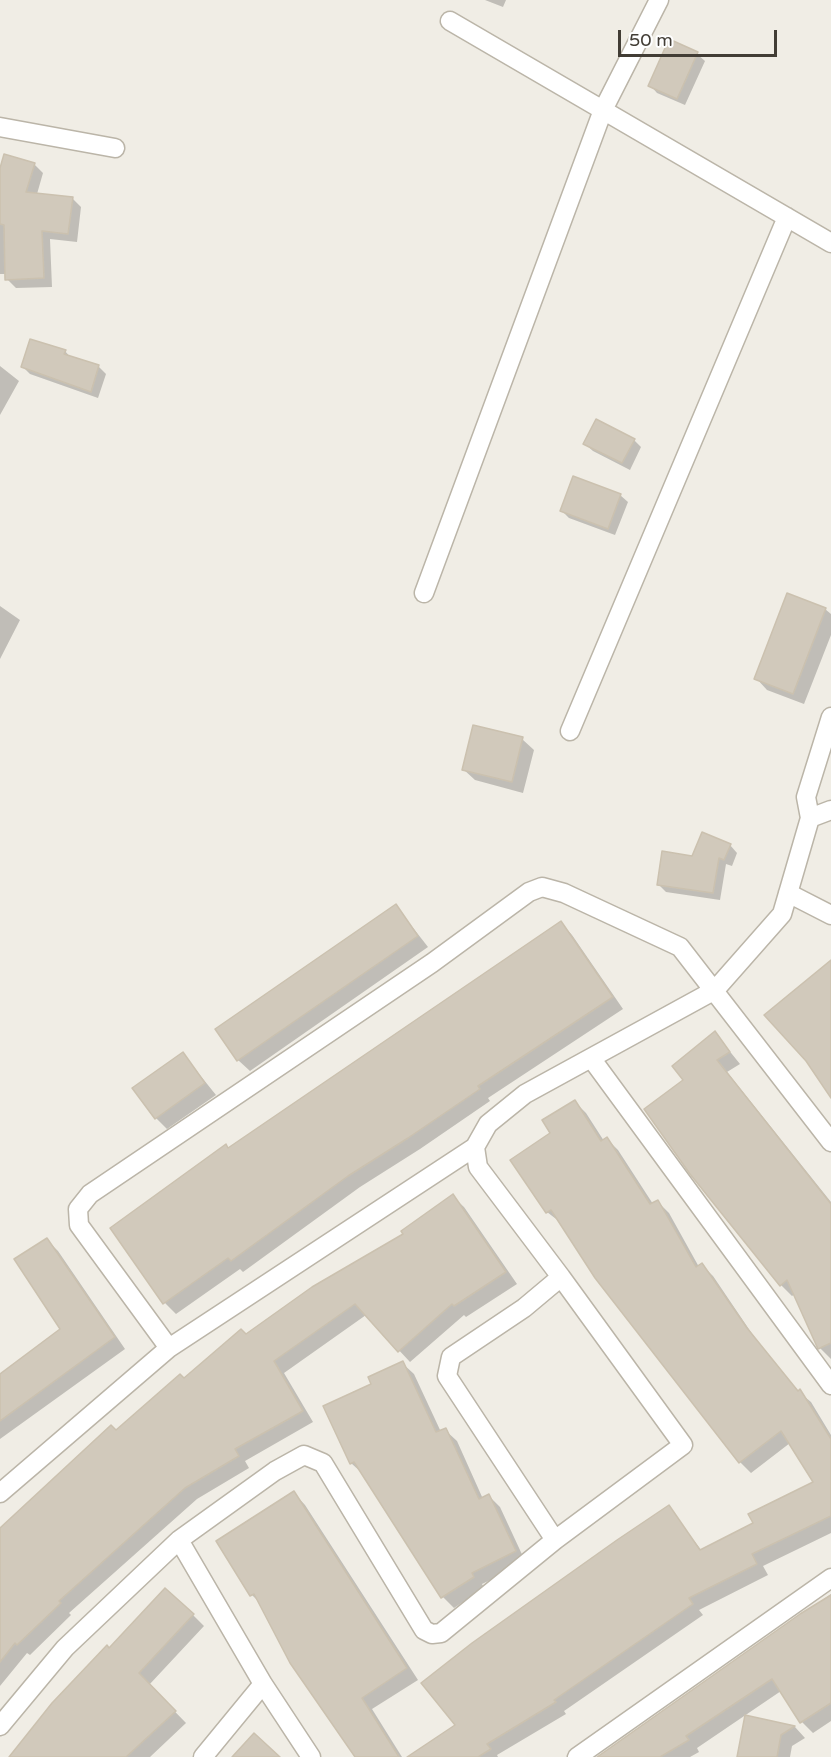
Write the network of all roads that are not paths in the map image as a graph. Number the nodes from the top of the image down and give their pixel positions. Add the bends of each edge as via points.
1 (659, 0) edge
2 (450, 21) dead end
3 (603, 110) junction
4 (0, 128) edge
5 (115, 148) dead end
6 (787, 217) junction
7 (831, 243) edge
8 (424, 593) dead end
9 (831, 717) edge
10 (570, 731) dead end
11 (831, 810) edge
12 (810, 818) junction
13 (789, 893) junction
14 (831, 915) edge
15 (715, 990) junction
16 (591, 1058) junction
17 (831, 1142) edge
18 (475, 1146) junction
19 (561, 1277) junction
20 (169, 1348) junction
21 (831, 1385) edge
22 (0, 1493) edge
23 (179, 1540) junction
24 (555, 1540) junction
25 (831, 1578) edge
26 (263, 1684) junction
27 (0, 1726) edge
28 (203, 1757) edge
29 (311, 1757) edge
30 (577, 1757) edge

1 - 3 street
2 - 3 street
3 - 6 street
3 - 8 street
4 - 5 street
6 - 7 street
6 - 10 street
9 - 12 street via 806,797
11 - 12 street
12 - 13 street
13 - 14 street
13 - 15 street via 782,914
15 - 16 street
15 - 17 street
15 - 20 street via 680,947 564,893 542,887 530,892 432,963 90,1194 78,1209 79,1225
16 - 18 street via 525,1094 488,1124
16 - 21 street
18 - 19 street via 478,1167
18 - 20 street
19 - 24 street via 524,1308 451,1357 447,1376
19 - 24 street via 683,1445
20 - 22 street
23 - 24 street via 275,1471 304,1455 314,1457 323,1463 424,1630 432,1634 441,1633
23 - 26 street
23 - 27 street via 65,1648
25 - 30 street
26 - 28 street
26 - 29 street

